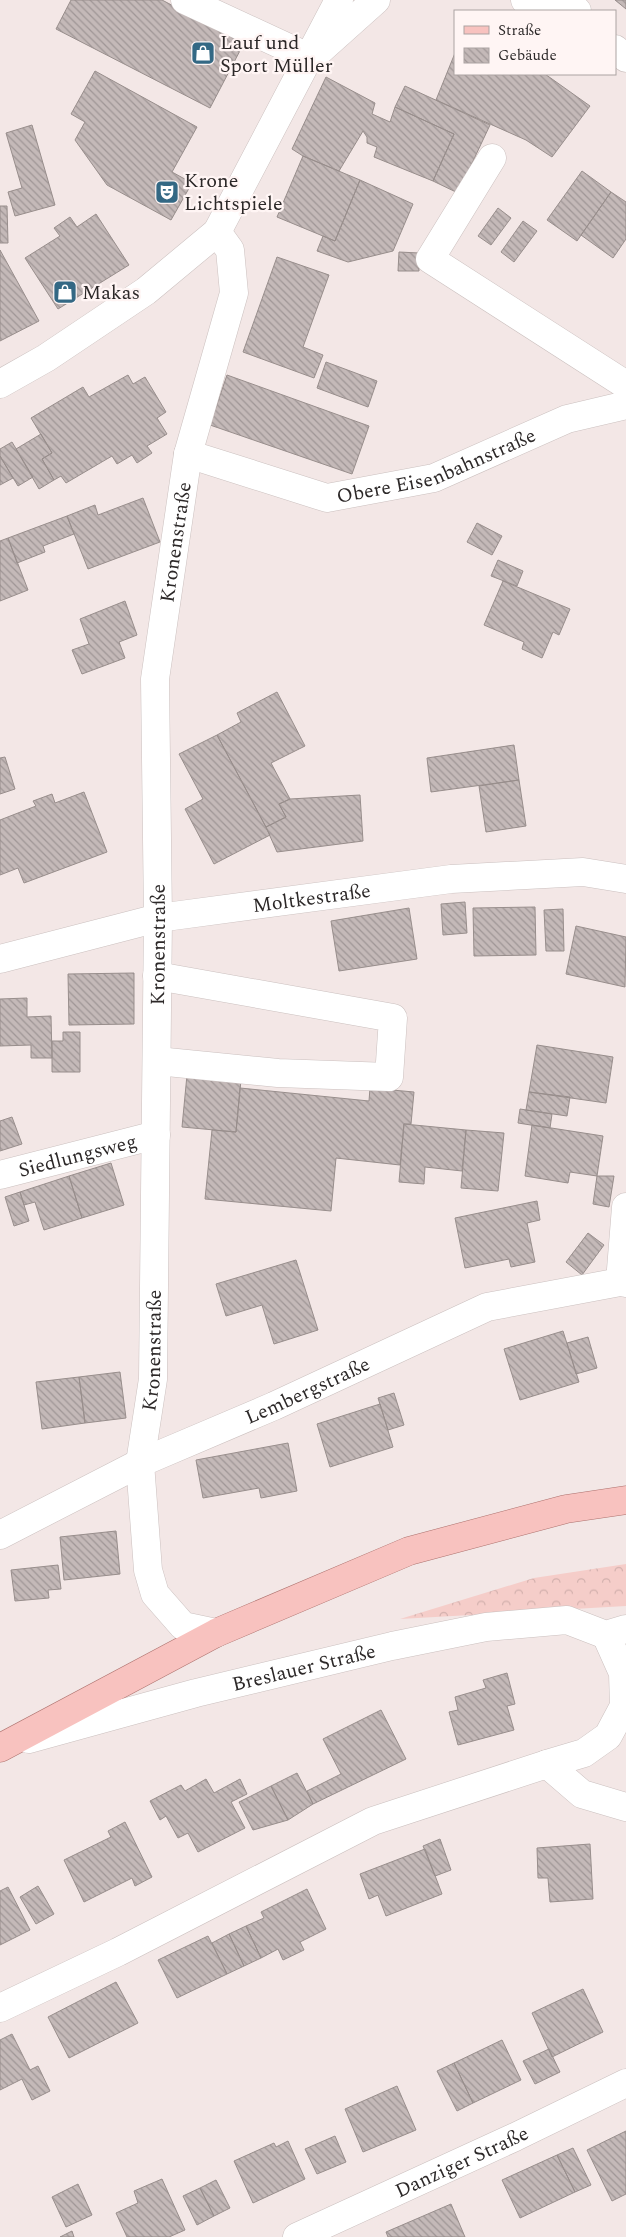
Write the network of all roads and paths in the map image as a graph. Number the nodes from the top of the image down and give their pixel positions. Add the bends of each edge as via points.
1 (186, 0) edge
2 (339, 0) edge
3 (376, 0) edge
4 (525, 0) edge
5 (567, 0) edge
6 (545, 10) edge
7 (576, 10) edge
8 (616, 50) edge
9 (310, 58) junction
10 (626, 58) edge
11 (492, 158) dead end
12 (217, 232) junction
13 (0, 384) edge
14 (626, 385) edge
15 (626, 405) edge
16 (188, 454) junction
17 (626, 879) edge
18 (158, 918) junction
19 (0, 959) edge
20 (157, 976) junction
21 (156, 1061) junction
22 (156, 1135) junction
23 (0, 1175) edge
24 (626, 1207) edge
25 (623, 1283) edge
26 (140, 1463) junction
27 (626, 1500) edge
28 (0, 1535) edge
29 (616, 1632) edge
30 (216, 1633) junction
31 (2, 1747) edge
32 (547, 1764) junction
33 (626, 1807) edge
34 (0, 2008) edge
35 (626, 2084) edge
36 (298, 2237) edge

1 - 9 street
2 - 9 street
3 - 9 street
4 - 6 street
5 - 7 street
8 - 10 street
9 - 12 street
11 - 14 street via 430,259
12 - 13 street via 146,291 46,358
12 - 16 street, Kronenstraße via 230,250 234,293
15 - 16 street, Obere Eisenbahnstraße via 567,419 434,478 327,498
16 - 18 street, Kronenstraße via 155,679
17 - 18 street, Moltkestraße via 583,872 451,879
18 - 19 street, Moltkestraße
18 - 20 street, Kronenstraße
20 - 21 street, Kronenstraße
20 - 21 street via 393,1018 389,1077 278,1073
21 - 22 street, Kronenstraße
22 - 23 street, Siedlungsweg
22 - 26 street, Kronenstraße via 153,1379
24 - 25 street
25 - 26 street, Lembergstraße via 487,1307 274,1406
26 - 28 street, Lembergstraße
26 - 30 street, Kronenstraße via 148,1570 155,1594 183,1626
27 - 30 main road via 566,1509 408,1551
29 - 31 street, Breslauer Straße via 567,1620 486,1627 196,1693
29 - 32 street, Breslauer Straße via 623,1673 624,1706 608,1736 584,1753
30 - 31 main road
32 - 33 street via 582,1794
32 - 34 street, Breslauer Straße via 373,1821 118,1952
35 - 36 street, Danziger Straße

